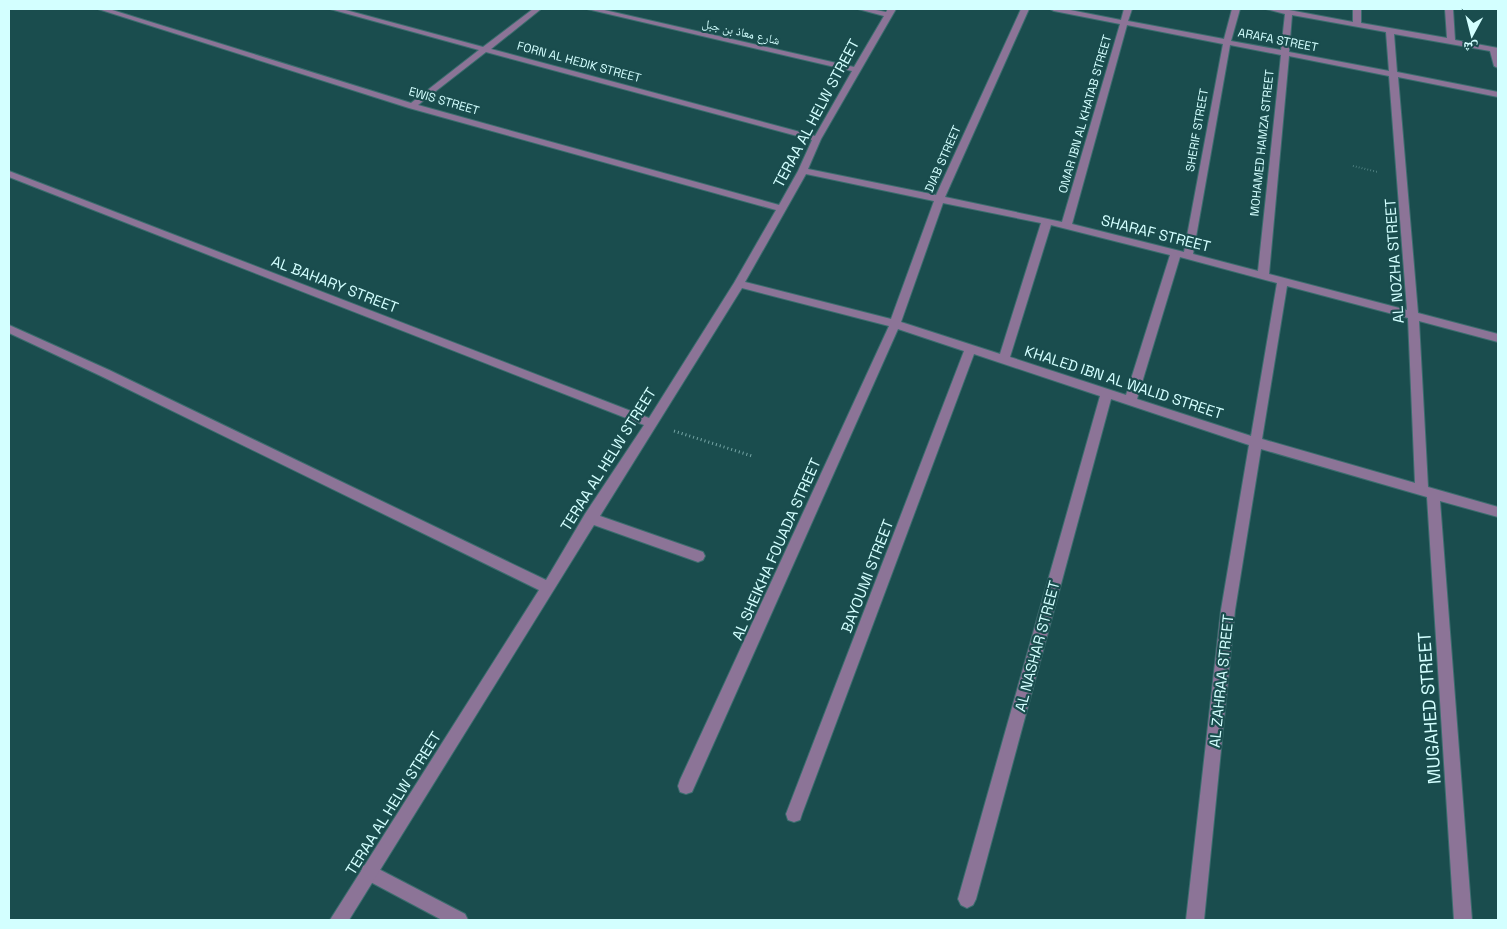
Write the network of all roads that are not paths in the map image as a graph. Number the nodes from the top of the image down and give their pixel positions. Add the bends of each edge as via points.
1 (102, 9) edge
2 (334, 9) edge
3 (536, 9) edge
4 (591, 9) edge
5 (862, 9) edge
6 (1025, 9) edge
7 (1054, 9) edge
8 (1128, 9) edge
9 (1236, 9) edge
10 (1270, 9) edge
11 (1357, 9) edge
12 (1449, 9) edge
13 (890, 12) edge
14 (1289, 12) junction
15 (1124, 22) junction
16 (1356, 24) junction
17 (1390, 31) junction
18 (1227, 42) junction
19 (1451, 42) junction
20 (1496, 49) edge
21 (485, 50) junction
22 (1286, 54) junction
23 (1498, 66) edge
24 (857, 70) junction
25 (1394, 73) junction
26 (1498, 94) edge
27 (412, 106) junction
28 (817, 139) junction
29 (804, 171) junction
30 (9, 174) edge
31 (939, 200) junction
32 (783, 209) junction
33 (1047, 221) junction
34 (1066, 226) junction
35 (1176, 253) junction
36 (1188, 256) junction
37 (1262, 277) junction
38 (1282, 282) junction
39 (739, 284) junction
40 (1413, 316) junction
41 (895, 324) junction
42 (9, 329) edge
43 (1498, 338) edge
44 (970, 349) junction
45 (1004, 359) junction
46 (1107, 393) junction
47 (1130, 400) junction
48 (650, 423) junction
49 (1255, 442) junction
50 (1427, 492) junction
51 (1498, 512) edge
52 (590, 518) junction
53 (698, 556) dead end
54 (547, 587) junction
55 (686, 786) dead end
56 (794, 814) dead end
57 (369, 872) junction
58 (967, 899) dead end
59 (339, 920) edge
60 (459, 920) edge
61 (1195, 920) edge
62 (1463, 920) edge

1 - 27 street, EWIS STREET
2 - 21 street, FORN AL HEDIK STREET
3 - 21 street
4 - 24 street, شارع معاذ بن جبل
5 - 13 street
6 - 31 street, DIAB STREET
7 - 15 street, ARAFA STREET
8 - 15 street, OMAR IBN AL KHATAB STREET
9 - 18 street, SHERIF STREET
10 - 14 street
11 - 16 street
12 - 19 street
13 - 24 street, TERAA AL HELW STREET
14 - 16 street
14 - 22 street, MOHAMED HAMZA STREET
15 - 18 street, ARAFA STREET
15 - 34 street, OMAR IBN AL KHATAB STREET
16 - 17 street
17 - 19 street
17 - 25 street, AL NOZHA STREET
18 - 22 street, ARAFA STREET
18 - 36 street, SHERIF STREET
19 - 20 street
20 - 23 street
21 - 27 street
21 - 28 street, FORN AL HEDIK STREET
22 - 25 street, ARAFA STREET
22 - 37 street, MOHAMED HAMZA STREET
24 - 28 street, TERAA AL HELW STREET
25 - 26 street, ARAFA STREET
25 - 40 street, AL NOZHA STREET
27 - 32 street, EWIS STREET
28 - 29 street, TERAA AL HELW STREET
29 - 31 street, SHARAF STREET
29 - 32 street, TERAA AL HELW STREET
30 - 48 street, AL BAHARY STREET
31 - 33 street, SHARAF STREET
31 - 41 street, DIAB STREET
32 - 39 street, TERAA AL HELW STREET
33 - 34 street, SHARAF STREET
33 - 45 street
34 - 35 street, SHARAF STREET
35 - 36 street, SHARAF STREET
35 - 47 street
36 - 37 street, SHARAF STREET
37 - 38 street, SHARAF STREET
38 - 40 street, SHARAF STREET
38 - 49 street
39 - 41 street, KHALED IBN AL WALID STREET
39 - 48 street, TERAA AL HELW STREET
40 - 43 street, SHARAF STREET
40 - 50 street, AL NOZHA STREET
41 - 44 street, KHALED IBN AL WALID STREET
41 - 55 street, AL SHEIKHA FOUADA STREET
42 - 54 street
44 - 45 street, KHALED IBN AL WALID STREET
44 - 56 street, BAYOUMI STREET
45 - 46 street, KHALED IBN AL WALID STREET
46 - 47 street, KHALED IBN AL WALID STREET
46 - 58 street, AL NASHAR STREET
47 - 49 street, KHALED IBN AL WALID STREET
48 - 52 street, TERAA AL HELW STREET
49 - 50 street, KHALED IBN AL WALID STREET
49 - 61 street, AL ZAHRAA STREET via 1228,610
50 - 51 street, KHALED IBN AL WALID STREET
50 - 62 street, MUGAHED STREET
52 - 53 street
52 - 54 street, TERAA AL HELW STREET
54 - 57 street, TERAA AL HELW STREET
57 - 59 street, TERAA AL HELW STREET
57 - 60 street

